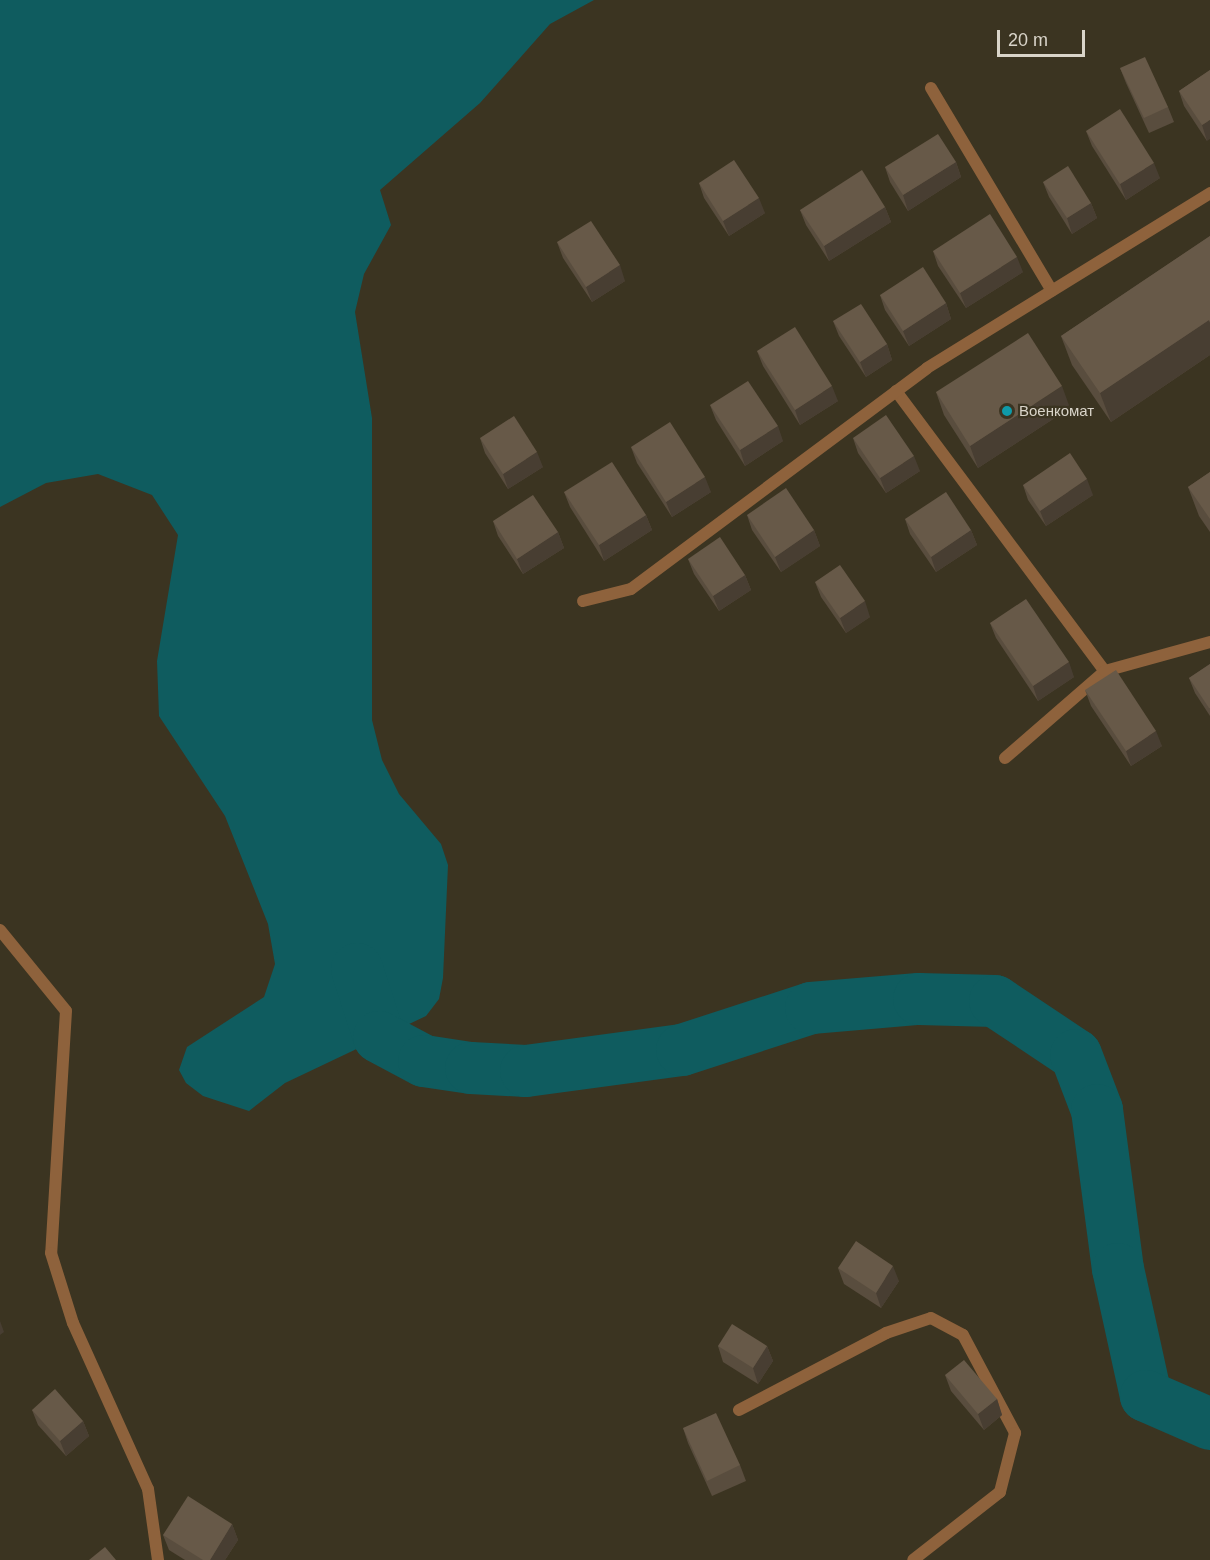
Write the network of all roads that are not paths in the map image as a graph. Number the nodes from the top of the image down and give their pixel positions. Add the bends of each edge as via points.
1 (931, 88) dead end
2 (1210, 193) edge
3 (1052, 291) junction
4 (896, 391) junction
5 (583, 602) dead end
6 (1210, 642) edge
7 (1105, 670) junction
8 (1005, 758) dead end
9 (0, 930) edge
10 (739, 1410) dead end
11 (158, 1560) edge
12 (913, 1560) edge

1 - 3 street
2 - 3 street
3 - 4 street
4 - 5 street via 631,589
4 - 7 street
6 - 7 street
7 - 8 street
9 - 11 street via 66,1011 51,1253 73,1323 148,1489
10 - 12 street via 886,1333 931,1318 963,1335 1015,1433 1000,1492

